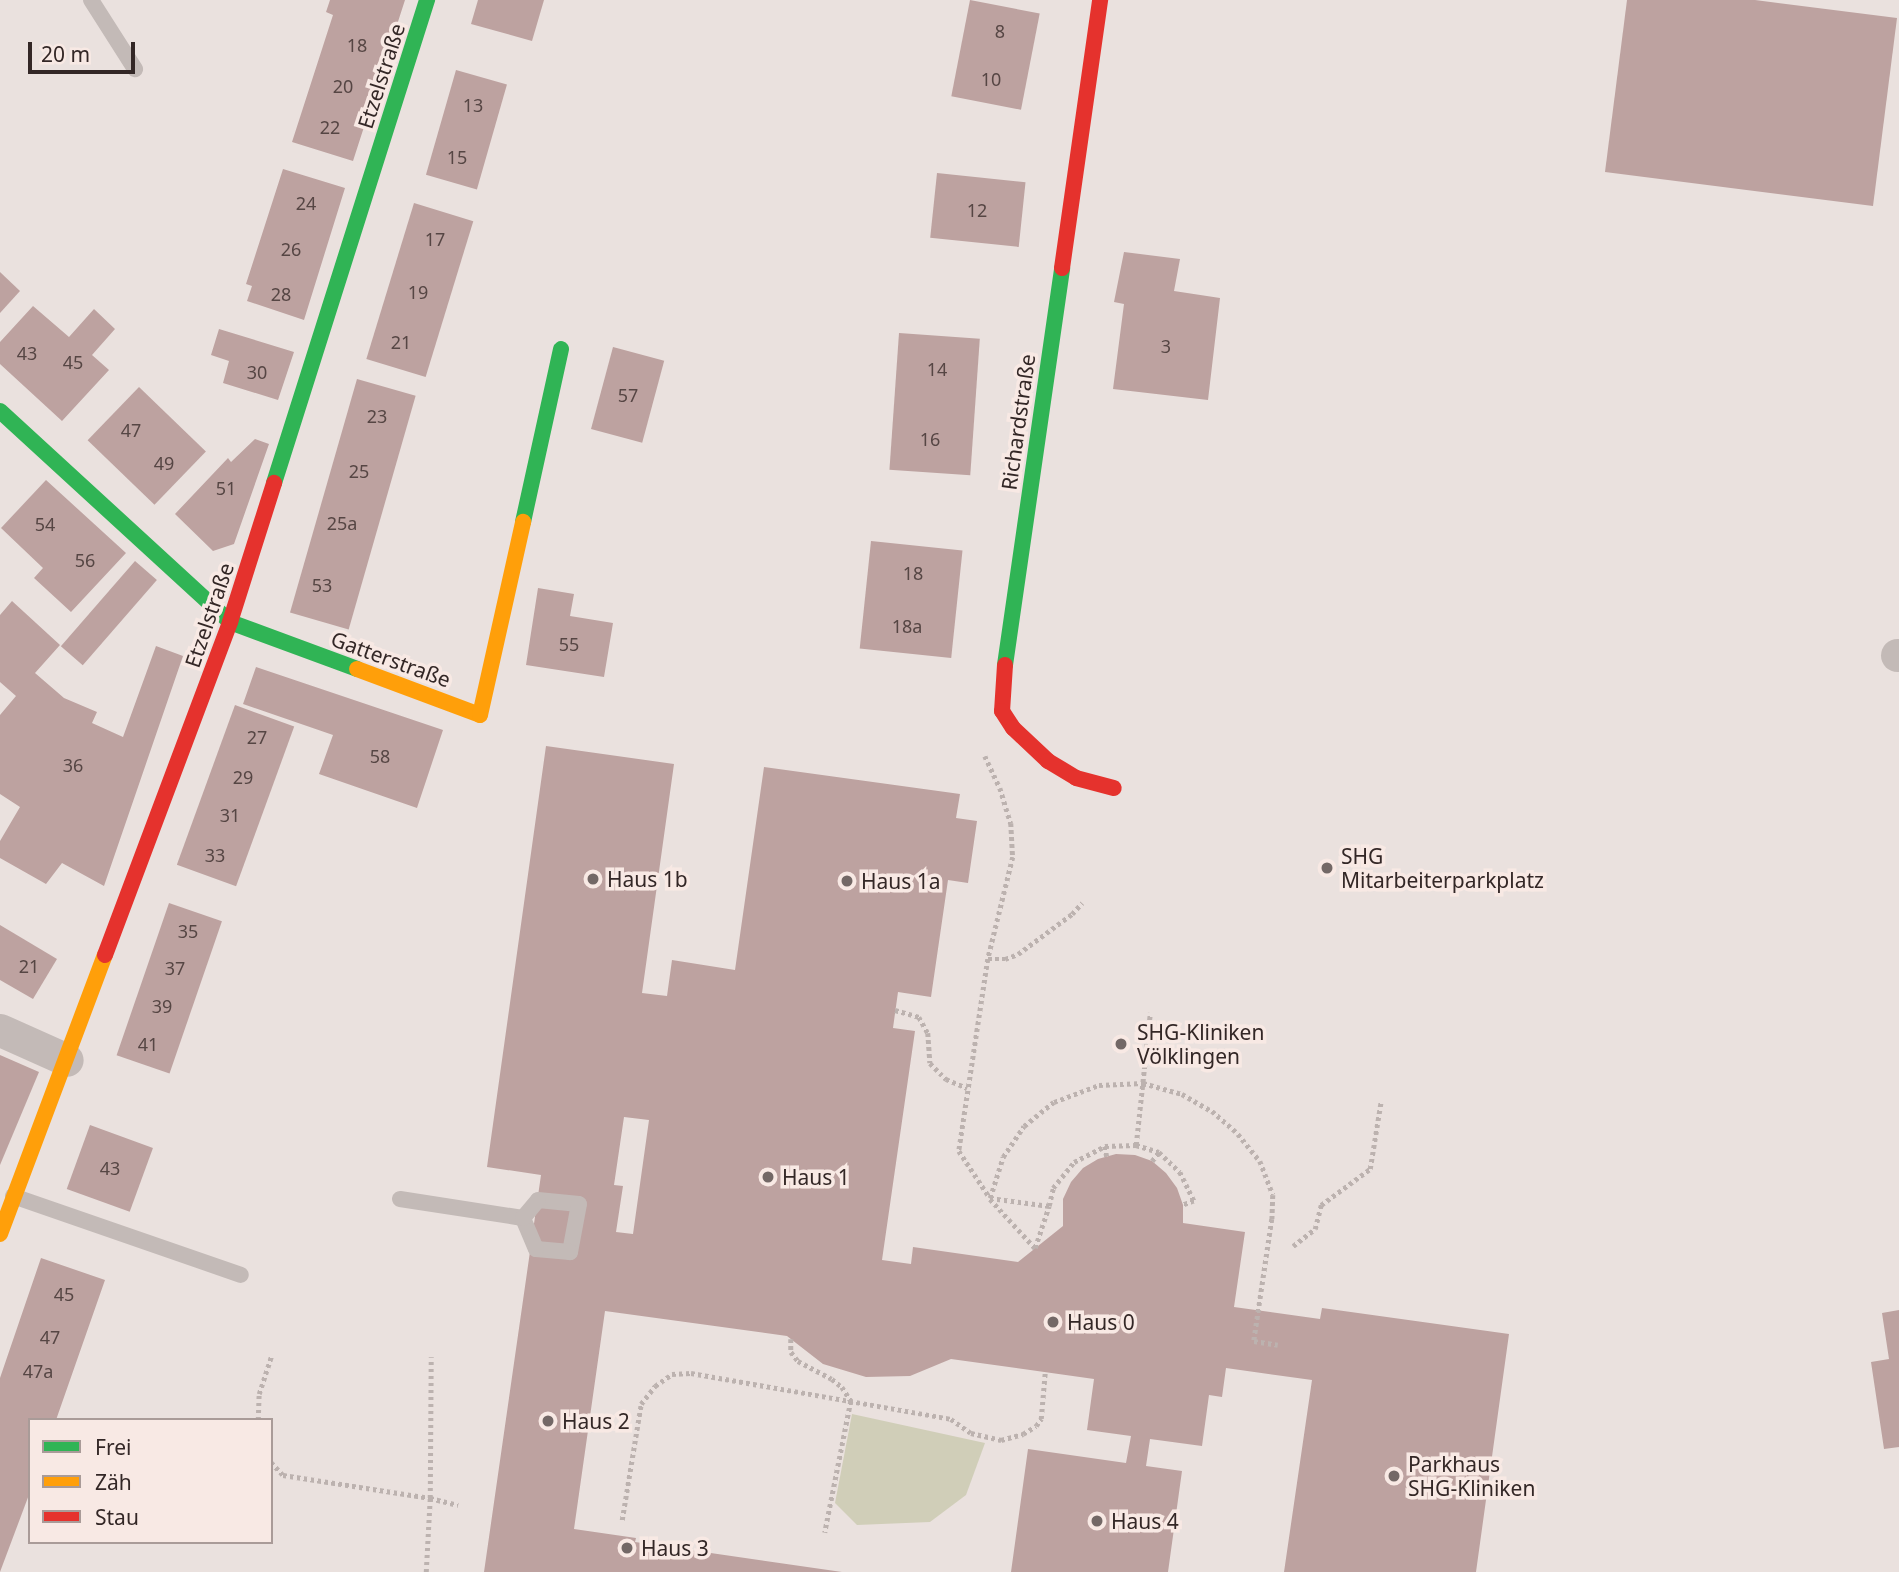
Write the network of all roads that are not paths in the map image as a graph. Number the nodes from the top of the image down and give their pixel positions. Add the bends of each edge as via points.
1 (91, 0) edge
2 (427, 0) edge
3 (1100, 0) edge
4 (135, 69) dead end
5 (561, 349) dead end
6 (0, 411) edge
7 (230, 622) junction
8 (1114, 788) dead end
9 (0, 1030) edge
10 (67, 1060) junction
11 (13, 1196) junction
12 (400, 1199) dead end
13 (523, 1218) dead end
14 (0, 1234) edge
15 (241, 1275) dead end

1 - 4 lane
2 - 7 street, Etzelstraße
3 - 8 street, Richardstraße via 1009,631 1002,711 1048,761 1076,778
5 - 7 street, Gatterstraße via 480,715
6 - 7 street, Gatterstraße
7 - 10 street, Etzelstraße
9 - 10 street
10 - 11 street, Etzelstraße
11 - 14 street, Etzelstraße
11 - 15 lane
12 - 13 lane

